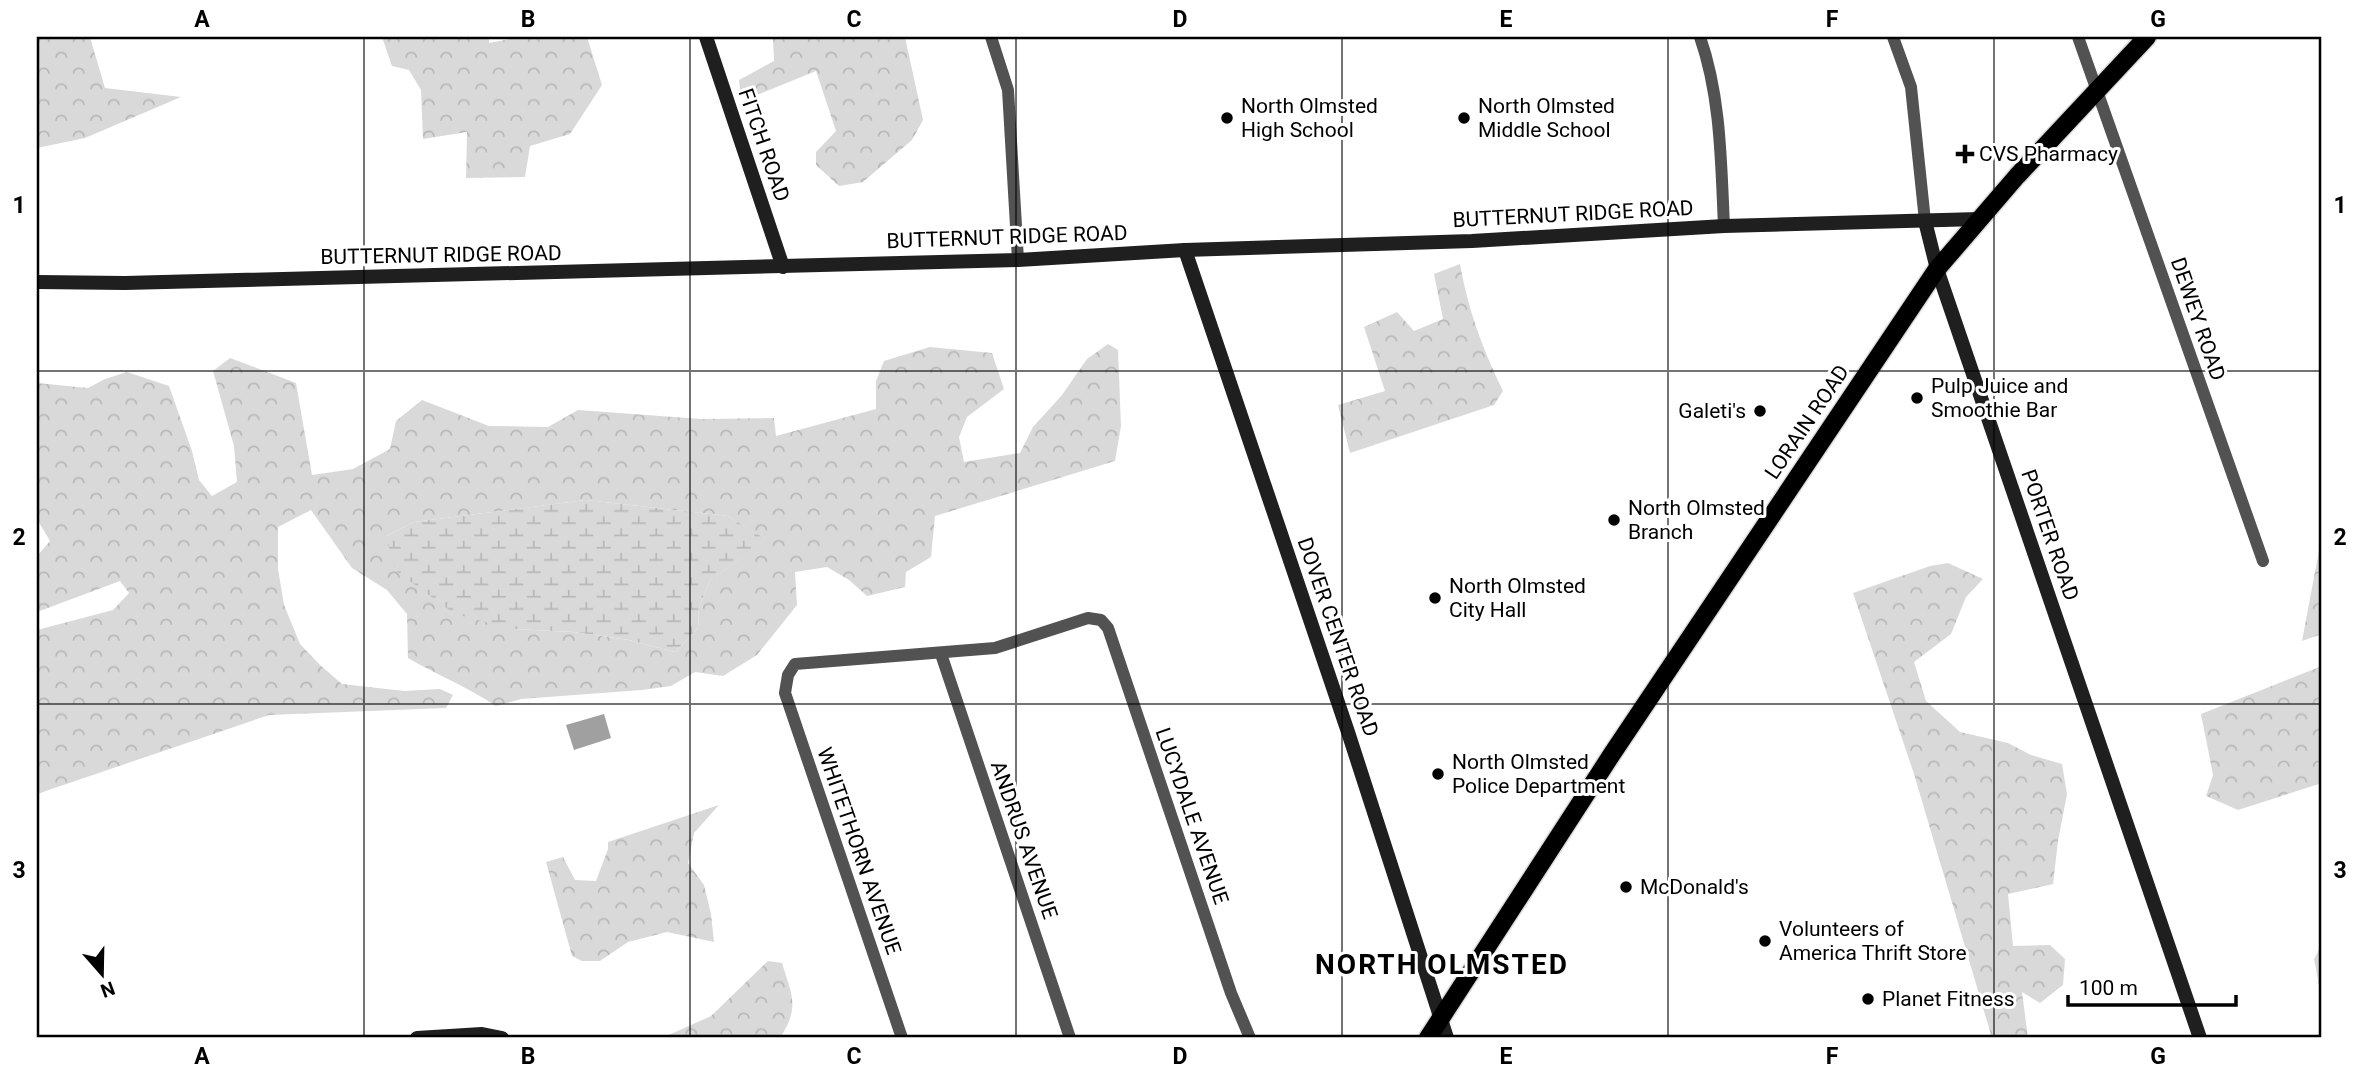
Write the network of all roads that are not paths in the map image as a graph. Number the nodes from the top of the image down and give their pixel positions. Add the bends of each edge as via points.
1 (706, 37) edge
2 (991, 37) edge
3 (1700, 37) edge
4 (1894, 37) edge
5 (2078, 37) edge
6 (2147, 37) edge
7 (2098, 89) junction
8 (1979, 219) junction
9 (1925, 221) junction
10 (1724, 226) junction
11 (1185, 250) junction
12 (1018, 260) junction
13 (783, 267) junction
14 (1937, 269) junction
15 (37, 282) edge
16 (2263, 561) dead end
17 (941, 654) junction
18 (1441, 1020) junction
19 (416, 1038) edge
20 (502, 1038) edge
21 (902, 1038) edge
22 (1070, 1038) edge
23 (1250, 1038) edge
24 (1428, 1038) edge
25 (1447, 1038) edge
26 (2200, 1038) edge

1 - 13 street, FITCH ROAD
2 - 12 street via 1008,90
3 - 10 street via 1718,120
4 - 9 street, PORTER ROAD via 1910,87
5 - 7 street, DEWEY ROAD
6 - 7 main road, LORAIN ROAD
7 - 8 main road, LORAIN ROAD
7 - 16 street, DEWEY ROAD
8 - 9 street, BUTTERNUT RIDGE ROAD
8 - 14 main road, LORAIN ROAD
9 - 10 street, BUTTERNUT RIDGE ROAD
9 - 14 street, PORTER ROAD
10 - 11 street, BUTTERNUT RIDGE ROAD via 1472,241
11 - 12 street, BUTTERNUT RIDGE ROAD
11 - 18 street, DOVER CENTER ROAD
12 - 13 street, BUTTERNUT RIDGE ROAD
13 - 15 street, BUTTERNUT RIDGE ROAD
14 - 18 main road, LORAIN ROAD via 1612,754
14 - 26 street, PORTER ROAD
17 - 21 street, WHITETHORN AVENUE via 796,664 788,675 785,693
17 - 22 street, ANDRUS AVENUE
17 - 23 street, LUCYDALE AVENUE via 995,648 1088,618 1101,620 1108,628
18 - 24 main road, LORAIN ROAD
18 - 25 street, DOVER CENTER ROAD
19 - 20 street via 482,1034

